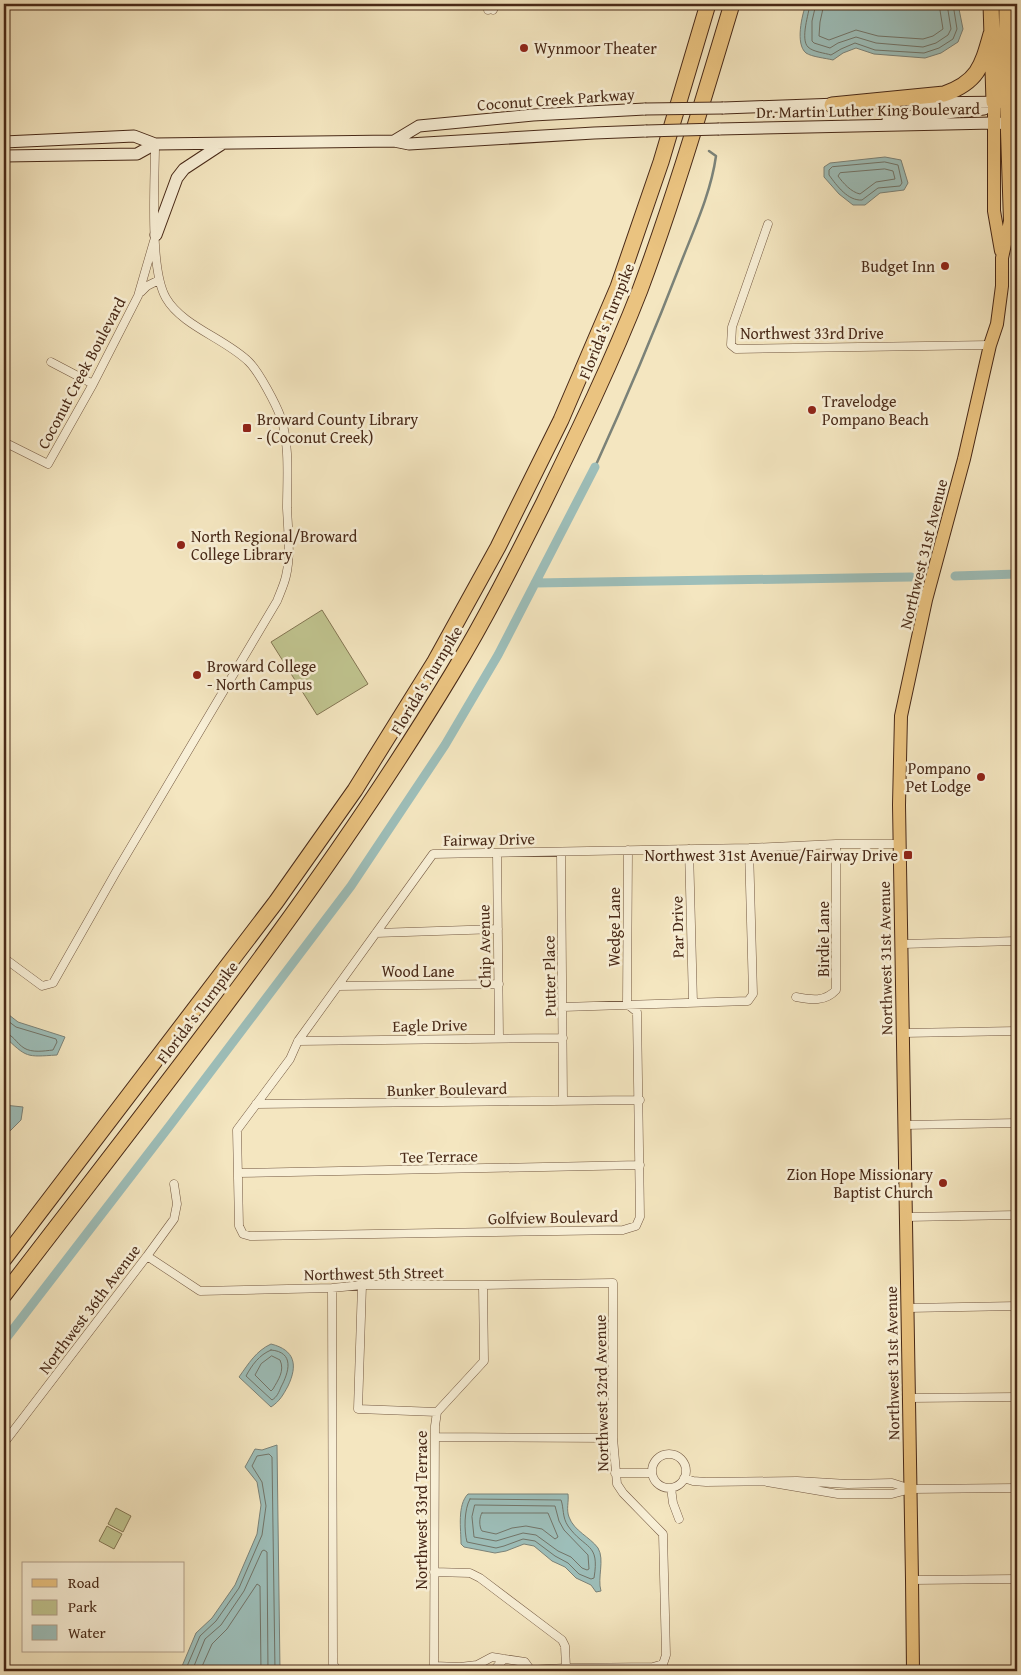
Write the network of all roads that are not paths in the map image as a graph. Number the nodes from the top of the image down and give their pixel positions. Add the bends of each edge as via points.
1 (708, 4) edge
2 (732, 4) edge
3 (991, 4) edge
4 (1007, 4) edge
5 (1006, 26) junction
6 (991, 34) junction
7 (1017, 61) edge
8 (1006, 102) edge
9 (832, 104) junction
10 (723, 108) joint
11 (993, 123) junction
12 (1013, 124) edge
13 (857, 126) junction
14 (719, 129) joint
15 (394, 141) junction
16 (4, 142) edge
17 (155, 144) junction
18 (223, 144) junction
19 (4, 156) edge
20 (768, 224) dead end
21 (156, 235) junction
22 (1002, 258) junction
23 (159, 280) junction
24 (138, 296) junction
25 (990, 345) junction
26 (51, 362) dead end
27 (93, 384) junction
28 (4, 442) edge
29 (836, 844) junction
30 (899, 844) junction
31 (749, 848) junction
32 (689, 849) junction
33 (628, 850) junction
34 (561, 852) junction
35 (497, 853) junction
36 (498, 929) junction
37 (376, 933) junction
38 (1017, 941) edge
39 (902, 944) junction
40 (4, 958) edge
41 (499, 984) junction
42 (338, 986) junction
43 (796, 997) dead end
44 (693, 1003) junction
45 (627, 1004) junction
46 (563, 1007) junction
47 (1017, 1031) edge
48 (903, 1033) junction
49 (499, 1038) junction
50 (563, 1038) junction
51 (298, 1041) junction
52 (640, 1100) junction
53 (563, 1101) junction
54 (256, 1104) junction
55 (1017, 1123) edge
56 (904, 1125) junction
57 (640, 1165) junction
58 (238, 1173) junction
59 (174, 1184) dead end
60 (1017, 1215) edge
61 (906, 1217) junction
62 (243, 1234) joint
63 (147, 1256) junction
64 (4, 1260) edge
65 (613, 1283) joint
66 (362, 1284) junction
67 (483, 1285) junction
68 (332, 1288) junction
69 (4, 1294) edge
70 (1017, 1306) edge
71 (908, 1308) junction
72 (1017, 1397) edge
73 (909, 1398) junction
74 (437, 1412) junction
75 (435, 1437) junction
76 (613, 1438) junction
77 (4, 1443) edge
78 (616, 1473) junction
79 (652, 1474) junction
80 (684, 1478) junction
81 (671, 1488) junction
82 (1017, 1488) edge
83 (911, 1489) junction
84 (679, 1519) dead end
85 (434, 1572) junction
86 (1017, 1579) edge
87 (912, 1580) junction
88 (504, 1659) junction
89 (477, 1665) junction
90 (566, 1668) junction
91 (460, 1669) edge
92 (530, 1669) junction
93 (338, 1671) edge
94 (489, 1671) edge
95 (494, 1671) edge
96 (508, 1671) edge
97 (913, 1671) edge
98 (945, 1671) edge

1 - 64 highway, Florida's Turnpike via 661,162 618,287 556,429 498,547 439,655 355,790 276,902
2 - 69 highway, Florida's Turnpike via 683,167 639,292 581,428 454,671 377,795 295,912
3 - 6 highway
4 - 5 highway
5 - 7 highway
5 - 8 highway
6 - 8 highway
6 - 9 highway via 983,62 961,88 944,94
8 - 9 main road, Dr. Martin Luther King Boulevard
8 - 11 main road, Northwest 31st Avenue
8 - 12 main road, Northwest 31st Avenue
8 - 13 main road via 985,109 873,120
9 - 10 main road, Dr. Martin Luther King Boulevard
10 - 15 main road, Coconut Creek Parkway, bridge via 553,114 419,126
11 - 12 main road, Dr. Martin Luther King Boulevard
11 - 13 main road, Dr. Martin Luther King Boulevard
11 - 22 main road, Northwest 31st Avenue via 994,211
12 - 22 main road, Northwest 31st Avenue via 1010,221
13 - 14 main road, Dr. Martin Luther King Boulevard
14 - 15 main road, Coconut Creek Parkway, bridge via 409,144
15 - 18 main road, Coconut Creek Parkway
16 - 17 main road, Coconut Creek Parkway via 134,136
17 - 18 main road, Coconut Creek Parkway
17 - 19 main road, Coconut Creek Parkway via 136,154
17 - 21 street, Coconut Creek Boulevard
18 - 21 main road via 188,166 177,178
20 - 25 street, Northwest 33rd Drive via 732,328 731,345 736,349
21 - 23 street, Coconut Creek Boulevard
21 - 24 street, Coconut Creek Boulevard
22 - 25 main road, Northwest 31st Avenue via 997,324
23 - 24 street, Coconut Creek Boulevard
23 - 40 street via 176,312 250,363 281,417 286,440 286,576 277,601 54,983 42,986
24 - 27 street, Coconut Creek Boulevard
25 - 30 main road, Northwest 31st Avenue via 964,459 926,600 901,716
26 - 27 street
27 - 28 street, Coconut Creek Boulevard via 48,464
29 - 30 street, Fairway Drive
29 - 31 street, Fairway Drive
29 - 43 street, Birdie Lane via 836,990 824,999
30 - 39 main road, Northwest 31st Avenue
31 - 32 street, Fairway Drive
31 - 44 street via 753,994 748,1001
32 - 33 street, Fairway Drive
32 - 44 street, Par Drive
33 - 34 street, Fairway Drive
33 - 45 street, Wedge Lane
34 - 35 street, Fairway Drive
34 - 46 street, Putter Place
35 - 36 street, Chip Avenue
35 - 37 street, Fairway Drive via 433,854
36 - 37 street
36 - 41 street, Chip Avenue
37 - 42 street, Fairway Drive
38 - 39 street
39 - 48 main road, Northwest 31st Avenue
41 - 42 street, Wood Lane
41 - 49 street, Chip Avenue
42 - 51 street, Fairway Drive
44 - 45 street
45 - 46 street
45 - 52 street, Golfview Boulevard via 637,1012
46 - 50 street, Putter Place
47 - 48 street
48 - 56 main road, Northwest 31st Avenue
49 - 50 street, Eagle Drive
49 - 51 street, Eagle Drive
50 - 53 street, Putter Place
51 - 54 street, Fairway Drive via 290,1059
52 - 53 street, Bunker Boulevard
52 - 57 street, Golfview Boulevard
53 - 54 street, Bunker Boulevard
54 - 58 street, Fairway Drive via 237,1130
55 - 56 street
56 - 61 main road, Northwest 31st Avenue
57 - 58 street, Tee Terrace
57 - 62 street, Golfview Boulevard via 640,1217 636,1226 624,1230
58 - 62 street, Fairway Drive via 239,1226
59 - 63 street, Northwest 36th Avenue via 177,1204 174,1218
60 - 61 street
61 - 71 main road, Northwest 31st Avenue
63 - 68 street, Northwest 5th Street via 200,1291
63 - 77 street, Northwest 36th Avenue
65 - 67 street, Northwest 5th Street
65 - 76 street, Northwest 32rd Avenue
66 - 67 street, Northwest 5th Street
66 - 68 street, Northwest 5th Street
66 - 74 street via 358,1409
67 - 74 street, Northwest 33rd Terrace via 484,1361
68 - 93 street via 334,1664
70 - 71 street
71 - 73 main road, Northwest 31st Avenue
72 - 73 street
73 - 83 main road, Northwest 31st Avenue
74 - 75 street, Northwest 33rd Terrace
75 - 76 street
75 - 85 street, Northwest 33rd Terrace
76 - 78 street, Northwest 32rd Avenue
78 - 79 street
78 - 90 street, Northwest 32rd Avenue via 617,1484 623,1493 664,1534 666,1655 662,1664 653,1666
79 - 80 street via 657,1459 667,1454 682,1461 686,1472
79 - 81 street via 660,1486
80 - 81 street
80 - 83 street via 700,1482 892,1483
81 - 84 street
82 - 83 street
83 - 87 main road, Northwest 31st Avenue
85 - 90 street via 470,1573 480,1578 562,1640
85 - 91 street, Northwest 33rd Terrace via 434,1666
86 - 87 street
87 - 97 main road, Northwest 31st Avenue
88 - 89 street, Northwest 33rd Terrace via 492,1657
88 - 92 street via 525,1662
88 - 95 street
89 - 91 street, Northwest 33rd Terrace
89 - 94 street
90 - 92 street
92 - 96 street
97 - 98 street

